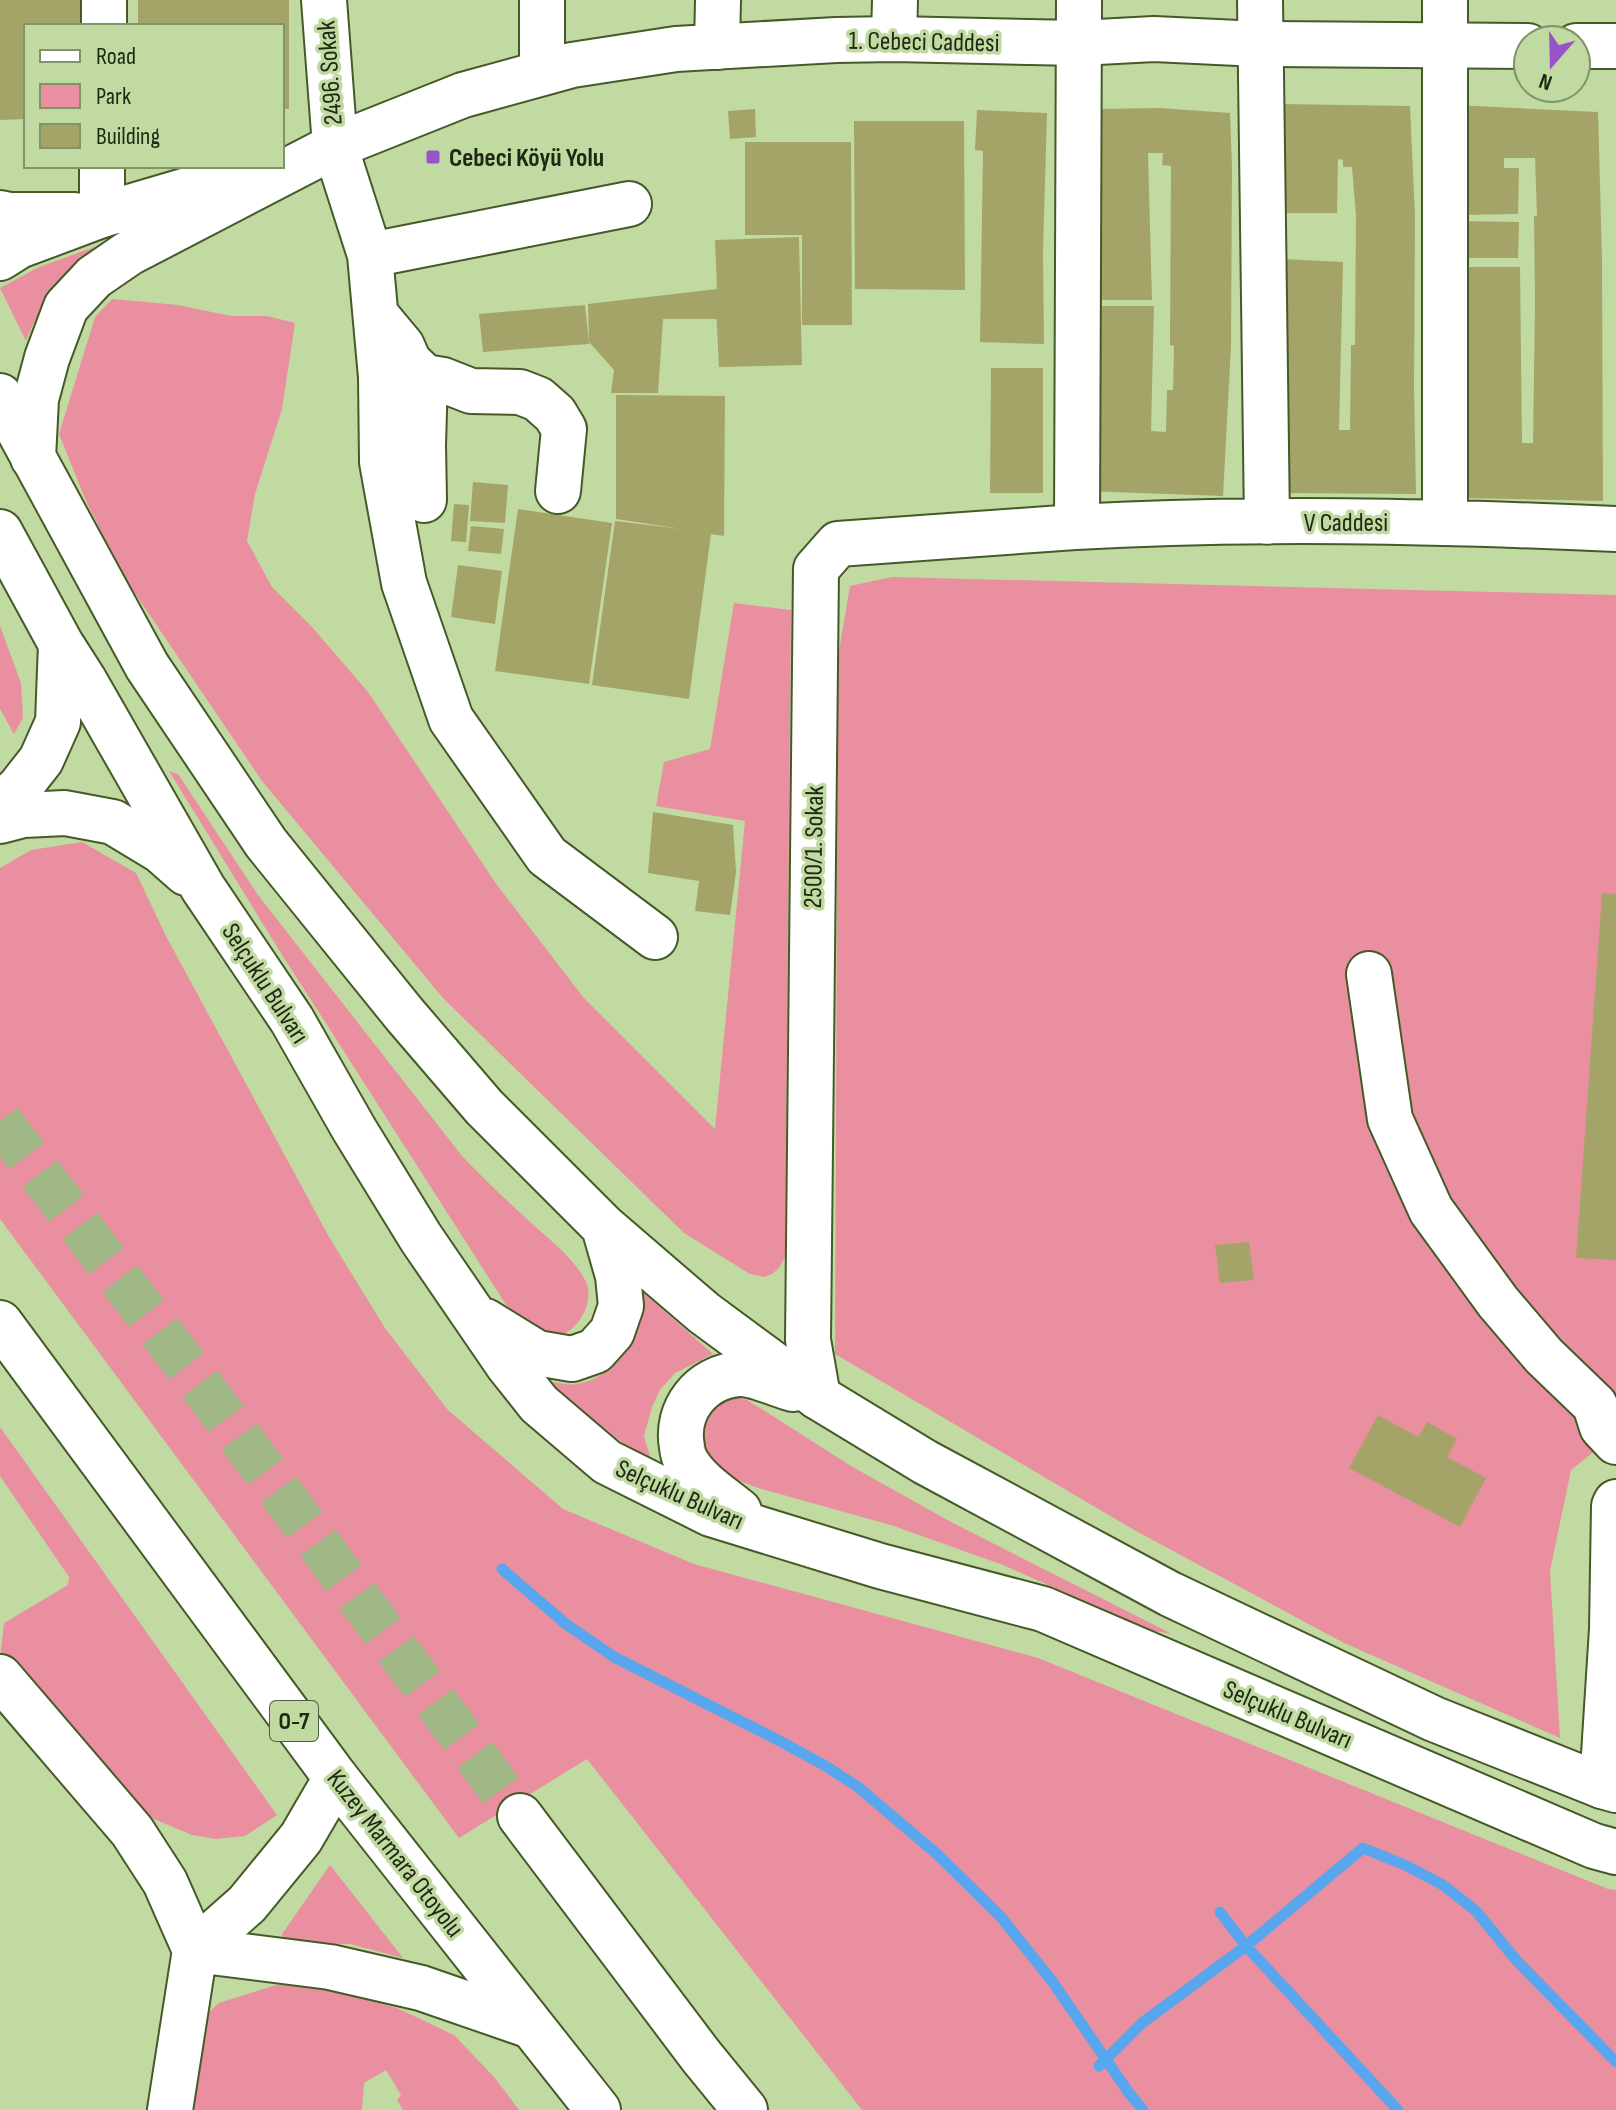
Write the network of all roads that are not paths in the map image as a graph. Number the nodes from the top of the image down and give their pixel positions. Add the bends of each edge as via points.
1 (104, 0) edge
2 (324, 0) edge
3 (542, 0) edge
4 (718, 0) edge
5 (1079, 0) edge
6 (1260, 0) edge
7 (1445, 0) edge
8 (894, 20) edge
9 (104, 24) edge
10 (1079, 43) junction
11 (1259, 44) junction
12 (1446, 46) junction
13 (1512, 46) edge
14 (1592, 46) edge
15 (1616, 46) edge
16 (717, 47) junction
17 (542, 73) junction
18 (335, 146) junction
19 (284, 161) edge
20 (102, 168) edge
21 (260, 168) edge
22 (629, 204) dead end
23 (0, 213) edge
24 (102, 215) junction
25 (370, 255) junction
26 (0, 258) edge
27 (375, 314) junction
28 (425, 377) junction
29 (0, 396) edge
30 (33, 460) junction
31 (558, 491) dead end
32 (424, 500) dead end
33 (1267, 522) junction
34 (1445, 522) junction
35 (1077, 527) junction
36 (1616, 529) edge
37 (0, 532) edge
38 (61, 644) junction
39 (0, 805) edge
40 (0, 821) edge
41 (203, 888) junction
42 (655, 937) dead end
43 (1369, 974) dead end
44 (604, 1227) junction
45 (469, 1311) junction
46 (0, 1323) edge
47 (818, 1397) junction
48 (1616, 1442) edge
49 (1616, 1502) edge
50 (765, 1531) junction
51 (0, 1677) edge
52 (336, 1778) junction
53 (1609, 1788) edge
54 (520, 1816) tunnel mouth
55 (1616, 1852) edge
56 (195, 1950) junction
57 (531, 2026) junction
58 (170, 2110) edge
59 (598, 2110) edge
60 (745, 2110) edge

1 - 9 main road
2 - 18 main road, 2496. Sokak
3 - 17 main road
4 - 16 main road
5 - 10 main road
6 - 11 main road
7 - 12 main road
8 - 10 main road, 1. Cebeci Caddesi
8 - 16 main road, 1. Cebeci Caddesi via 836,40
10 - 11 main road, 1. Cebeci Caddesi via 1154,39
10 - 35 main road
11 - 12 main road, 1. Cebeci Caddesi
11 - 33 main road
12 - 13 main road, 1. Cebeci Caddesi
12 - 34 main road
14 - 15 main road
16 - 17 main road, 1. Cebeci Caddesi via 676,49
17 - 18 main road, 1. Cebeci Caddesi via 463,95
18 - 19 main road
18 - 25 main road, 2496. Sokak
18 - 30 main road via 129,253 94,277 66,307 47,358 36,399
20 - 24 main road
21 - 24 main road
22 - 25 main road
23 - 24 main road
24 - 26 main road
25 - 27 main road, 2496. Sokak
27 - 28 main road
27 - 42 main road, 2496. Sokak via 382,462 404,583 451,719 547,856
28 - 31 main road via 471,391 520,392 538,399 564,429
28 - 32 main road
29 - 30 main road
30 - 44 main road via 147,666 266,843 484,1107
33 - 34 main road, V Caddesi
33 - 35 main road, V Caddesi
34 - 36 main road, V Caddesi
35 - 47 main road, 2500/1. Sokak via 838,544 816,569 808,1340
37 - 38 main road, Selçuklu Bulvarı
38 - 39 main road via 58,722 41,760
38 - 41 main road, Selçuklu Bulvarı
40 - 41 main road via 65,813 113,822 161,851
41 - 45 main road, Selçuklu Bulvarı via 292,1020 362,1143
43 - 48 main road via 1390,1119 1431,1210 1498,1302 1595,1405 1602,1427
44 - 45 main road via 621,1306 612,1332 595,1351 572,1359 537,1353
44 - 47 main road via 704,1313
45 - 50 main road, Selçuklu Bulvarı via 539,1404 607,1462 711,1514
46 - 52 main road, Kuzey Marmara Otoyolu / O-7
47 - 50 main road via 743,1373 719,1377 697,1392 684,1410 679,1434 684,1459 706,1485
47 - 53 main road via 925,1462 1170,1594 1434,1719
49 - 53 main road
50 - 55 main road, Selçuklu Bulvarı via 1043,1609
51 - 56 main road via 132,1831 165,1882
52 - 56 main road via 301,1838 247,1904
52 - 57 main road, Kuzey Marmara Otoyolu / O-7
54 - 60 main road
56 - 57 main road via 330,1967 421,1988
56 - 58 main road
57 - 59 main road, Kuzey Marmara Otoyolu / O-7

